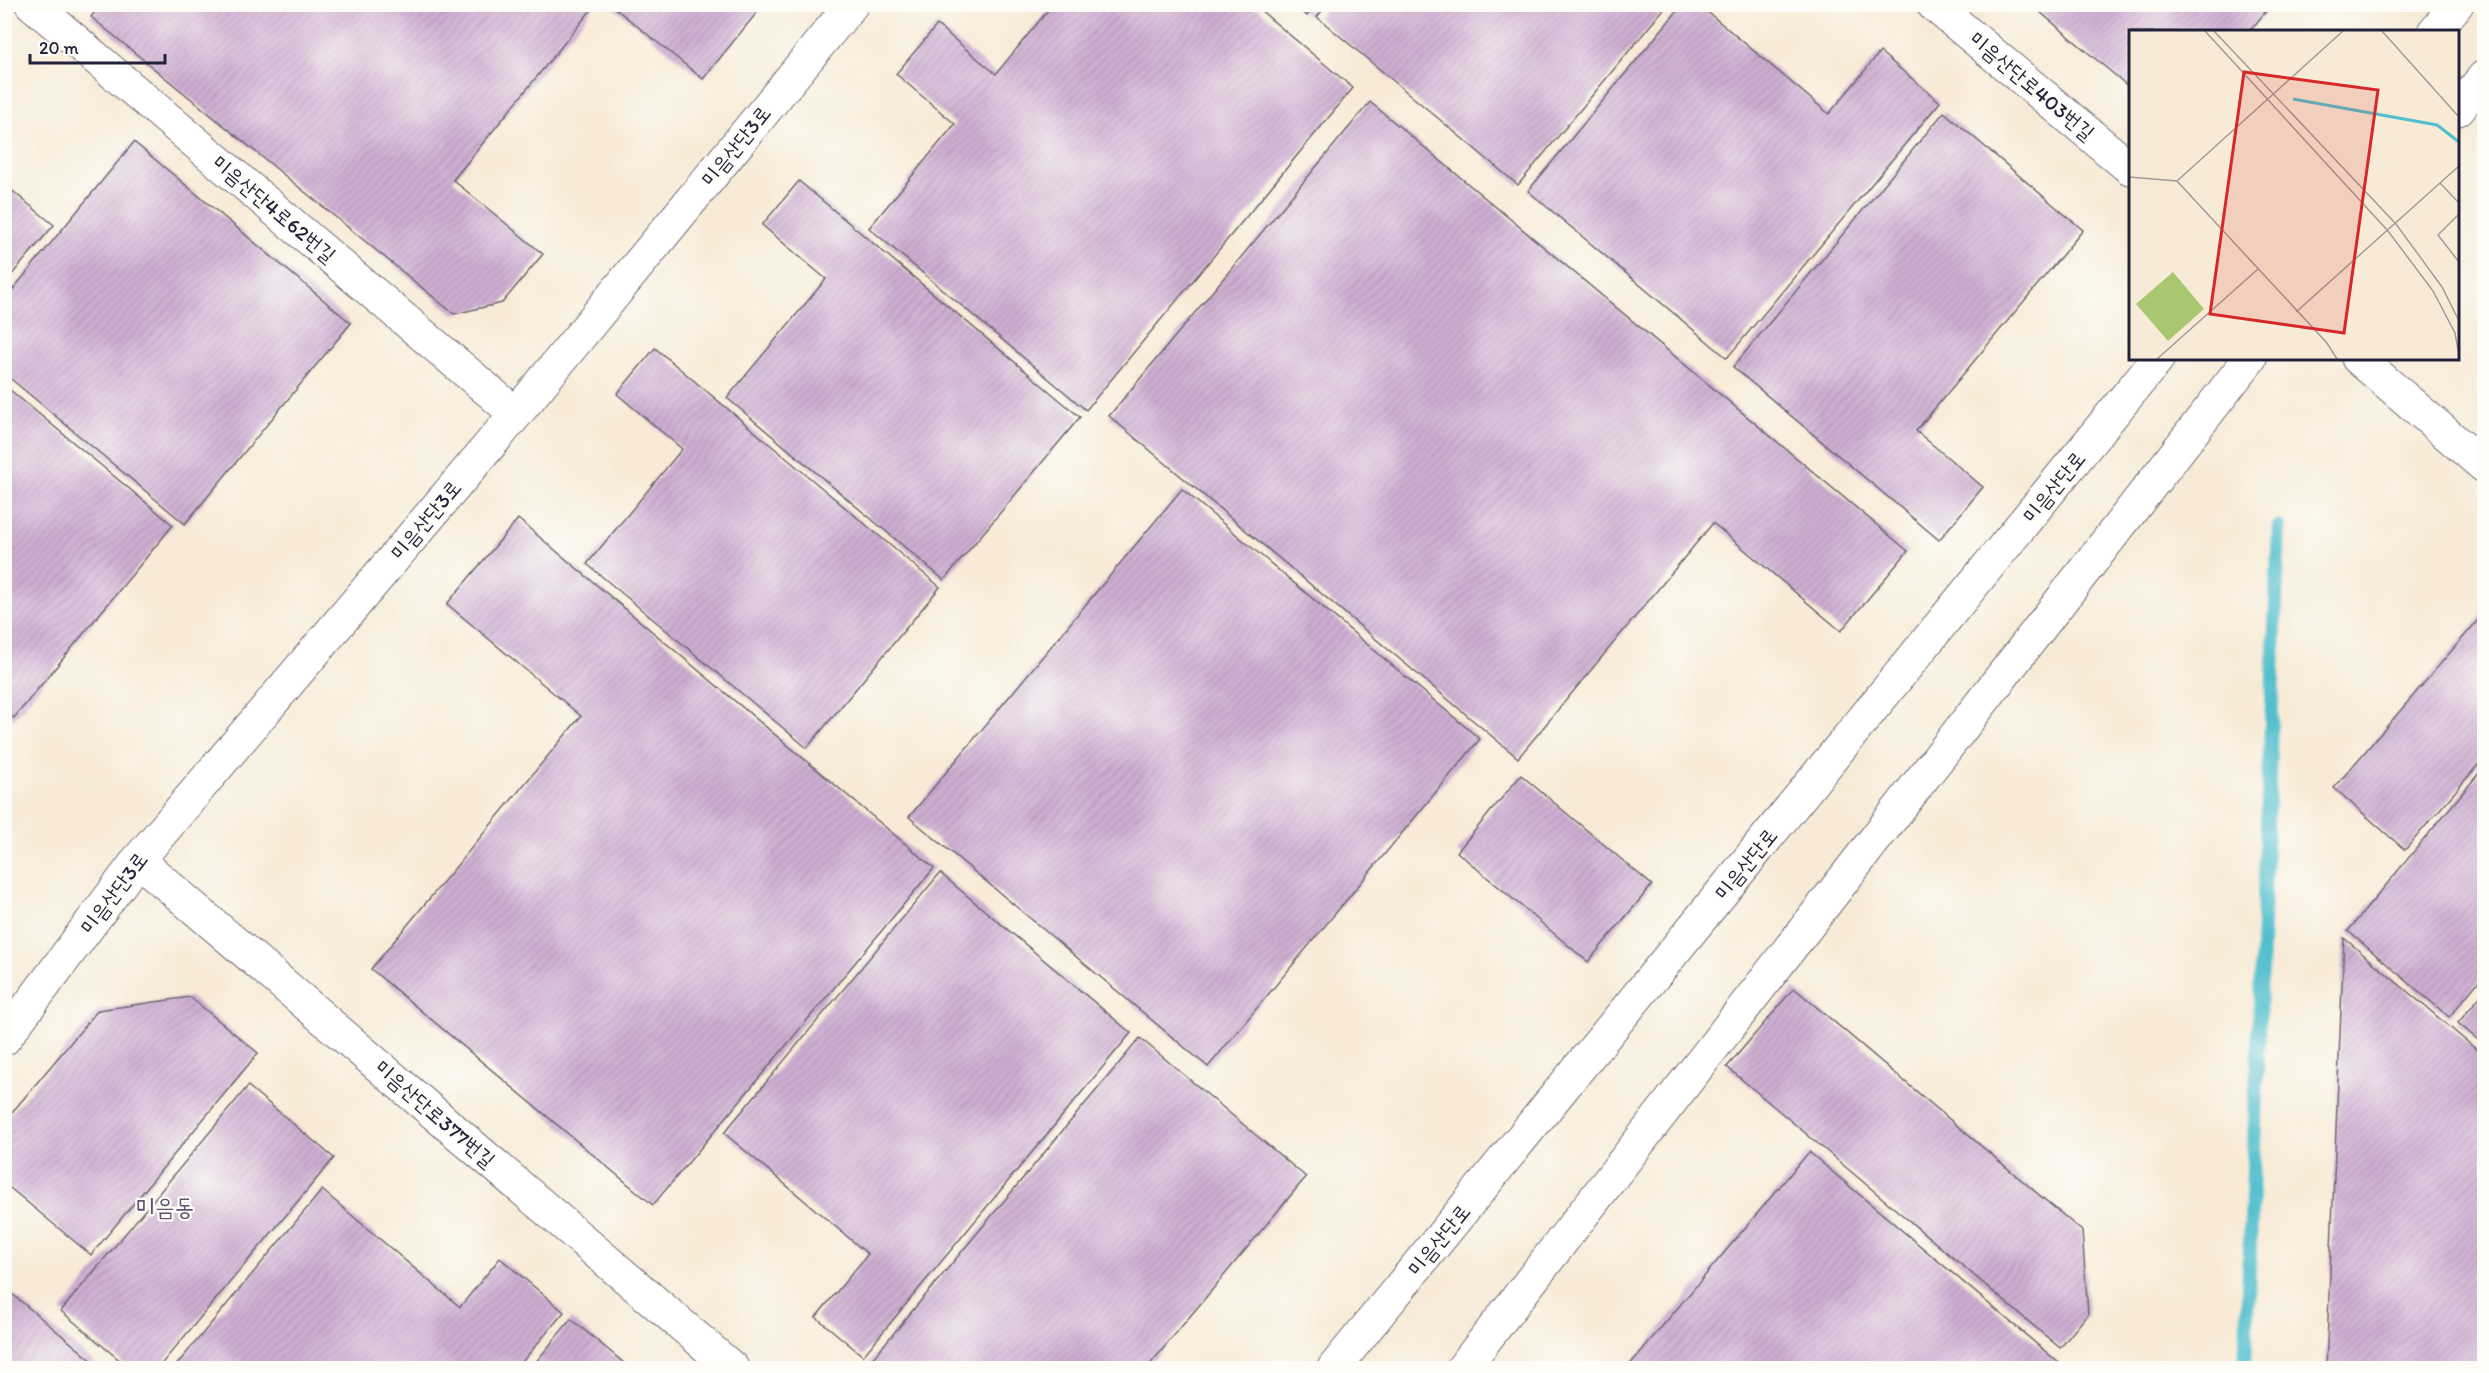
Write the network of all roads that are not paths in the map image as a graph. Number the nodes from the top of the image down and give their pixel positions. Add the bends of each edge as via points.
1 (32, 4) edge
2 (852, 4) edge
3 (1933, 4) edge
4 (2457, 4) edge
5 (2436, 30) edge
6 (2484, 77) edge
7 (2459, 107) edge
8 (2129, 167) edge
9 (2156, 360) edge
10 (2248, 360) edge
11 (2360, 360) edge
12 (516, 414) junction
13 (2484, 466) edge
14 (138, 860) junction
15 (4, 1039) edge
16 (732, 1368) edge
17 (1334, 1368) edge
18 (1463, 1368) edge

1 - 12 street, 미음산단4로62번길
2 - 12 street, 미음산단3로
3 - 8 street, 미음산단로403번길
4 - 5 street
6 - 7 street
9 - 17 street, 미음산단로
10 - 18 street
11 - 13 street
12 - 14 street, 미음산단3로
14 - 15 street, 미음산단3로
14 - 16 street, 미음산단로377번길

